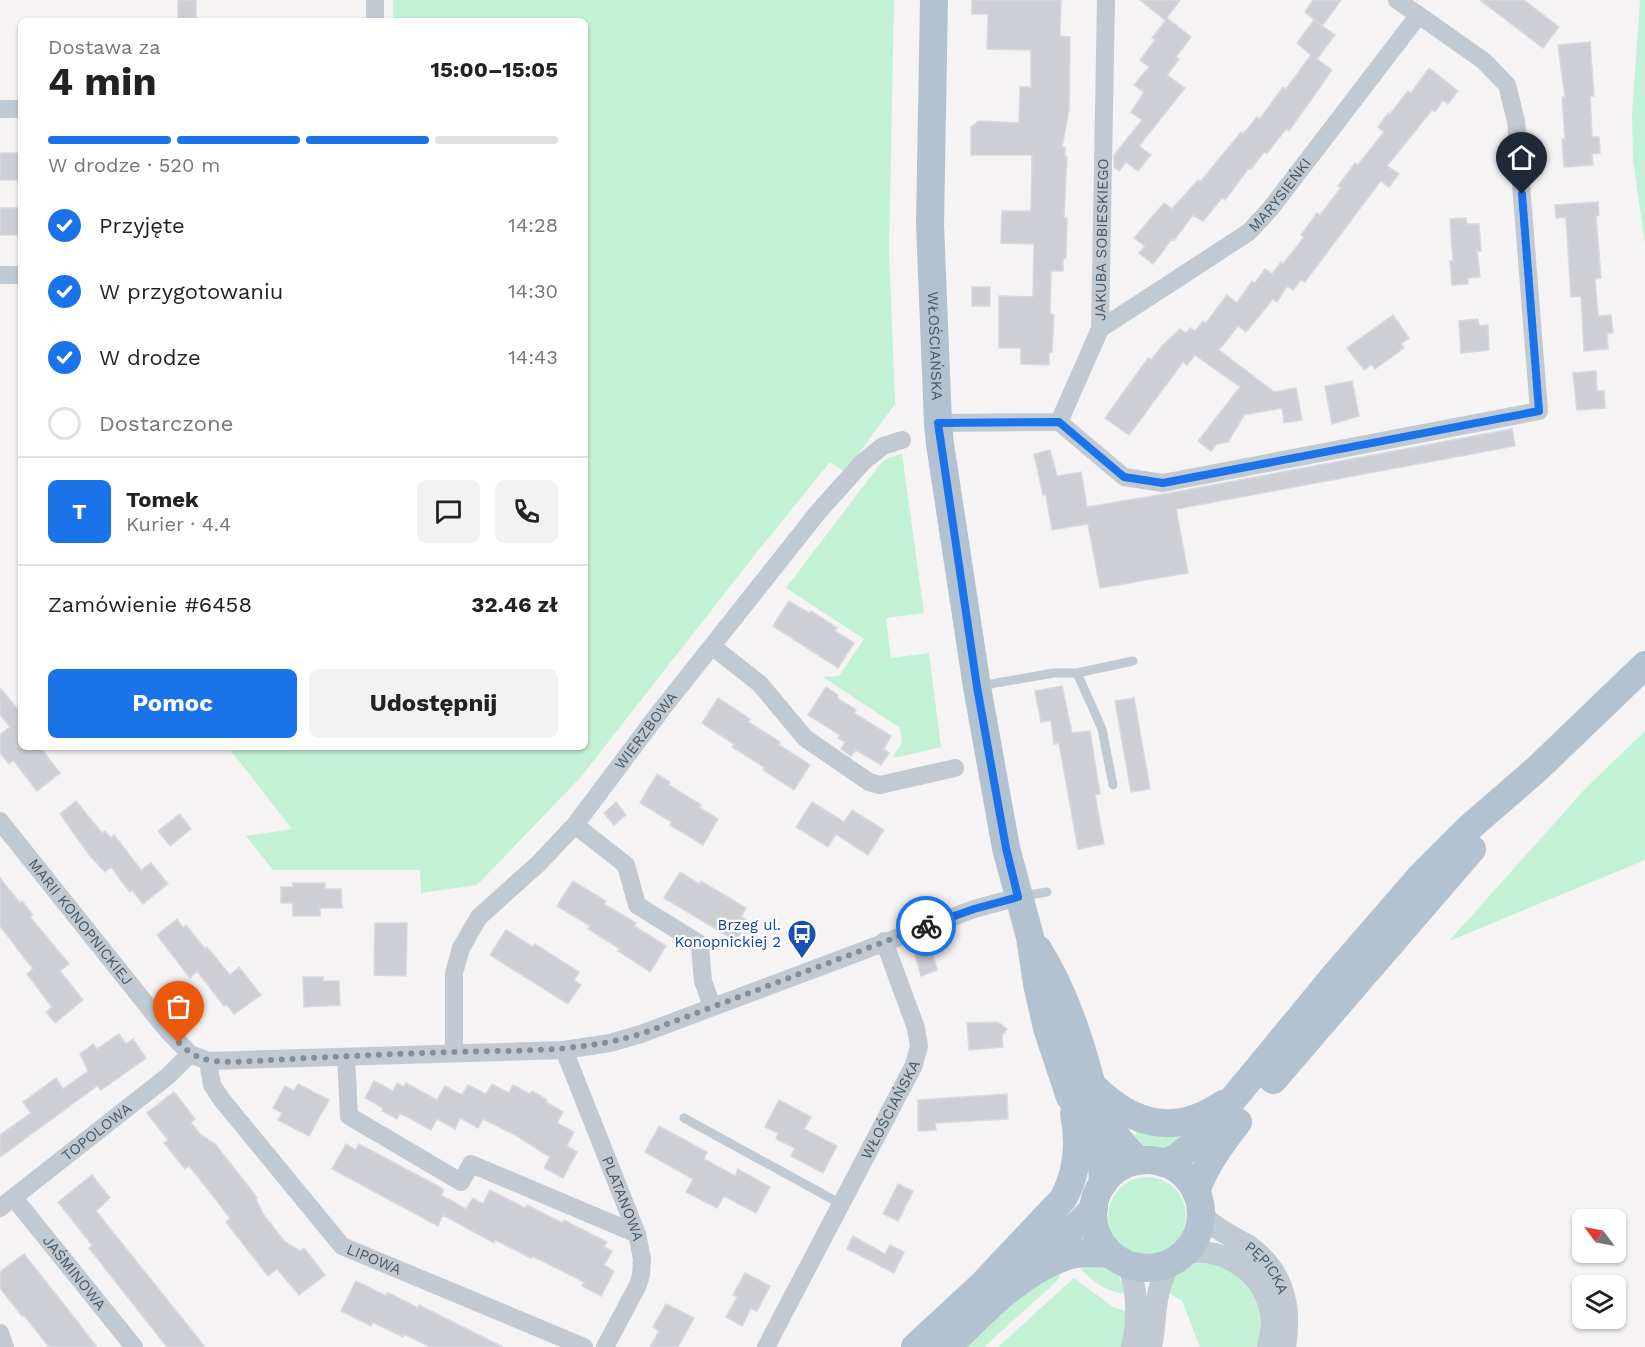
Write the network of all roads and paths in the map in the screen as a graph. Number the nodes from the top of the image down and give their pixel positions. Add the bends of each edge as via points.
1 (375, 0) edge
2 (934, 0) edge
3 (1106, 0) edge
4 (1397, 0) edge
5 (1418, 16) junction
6 (375, 18) edge
7 (0, 109) edge
8 (18, 109) edge
9 (0, 275) edge
10 (18, 275) edge
11 (1100, 328) junction
12 (1059, 422) junction
13 (938, 423) junction
14 (902, 440) dead end
15 (713, 647) junction
16 (1133, 661) dead end
17 (1645, 665) edge
18 (1077, 673) junction
19 (977, 687) junction
20 (955, 768) dead end
21 (1537, 769) junction
22 (1113, 785) dead end
23 (0, 821) edge
24 (575, 825) junction
25 (1047, 892) dead end
26 (1018, 897) junction
27 (884, 941) junction
28 (712, 1006) junction
29 (564, 1050) junction
30 (454, 1052) junction
31 (190, 1054) junction
32 (346, 1057) junction
33 (208, 1061) junction
34 (1081, 1091) junction
35 (1235, 1096) junction
36 (684, 1118) dead end
37 (1151, 1162) junction
38 (1098, 1195) junction
39 (7, 1203) edge
40 (1199, 1203) junction
41 (841, 1204) junction
42 (637, 1234) junction
43 (1177, 1258) junction
44 (1119, 1259) junction
45 (982, 1285) junction
46 (0, 1333) edge
47 (5, 1347) edge
48 (134, 1347) edge
49 (584, 1347) edge
50 (605, 1347) edge
51 (766, 1347) edge
52 (915, 1347) edge
53 (947, 1347) edge
54 (1132, 1347) edge
55 (1151, 1347) edge
56 (1268, 1347) edge
57 (1285, 1347) edge

1 - 6 street
2 - 13 main road, WŁOŚCIAŃSKA via 930,224
3 - 11 street, JAKUBA SOBIESKIEGO
4 - 5 street
5 - 11 street, MARYSIEŃKI via 1249,232
5 - 12 street via 1484,61 1507,85 1516,121 1539,411 1163,483 1124,477
7 - 8 street
9 - 10 street
11 - 12 street, JAKUBA SOBIESKIEGO
12 - 13 street
13 - 19 main road, WŁOŚCIAŃSKA
14 - 15 street, WIERZBOWA via 883,446 863,462 806,527
15 - 20 street via 760,684 805,738 869,782 880,785
15 - 24 street, WIERZBOWA
16 - 18 lane
17 - 21 main road
18 - 19 lane via 1054,673
18 - 22 lane via 1102,729
19 - 26 main road, WŁOŚCIAŃSKA
21 - 35 main road via 1421,876
21 - 40 main road via 1223,1142 1201,1176
23 - 31 street, MARII KONOPNICKIEJ
24 - 28 street via 626,865 637,905 698,943
24 - 30 street, WIERZBOWA via 479,917 462,948 454,974
25 - 26 lane
26 - 27 street, MARII KONOPNICKIEJ
26 - 34 main road, WŁOŚCIAŃSKA via 1030,937 1064,998
27 - 28 street, MARII KONOPNICKIEJ
27 - 41 street, WŁOŚCIAŃSKA via 919,1046 914,1065
28 - 29 street, MARII KONOPNICKIEJ via 641,1034
29 - 30 street, MARII KONOPNICKIEJ
29 - 42 street, PLATANOWA
30 - 32 street, MARII KONOPNICKIEJ
31 - 33 street, MARII KONOPNICKIEJ
31 - 39 street, TOPOLOWA via 168,1076
32 - 33 street, MARII KONOPNICKIEJ
32 - 42 street via 349,1116 461,1182 471,1164
33 - 49 street, LIPOWA via 212,1085 222,1100 342,1246
34 - 35 main road via 1128,1114 1171,1123 1199,1119
34 - 37 main road, WŁOŚCIAŃSKA via 1102,1114 1116,1138
34 - 38 main road, WŁOŚCIAŃSKA via 1102,1163
34 - 45 main road via 1078,1153 1071,1184 1047,1219
35 - 37 main road via 1200,1139 1176,1158
36 - 41 lane
37 - 38 main road via 1119,1169
37 - 40 main road via 1183,1173
38 - 44 main road via 1096,1232 1102,1244
38 - 45 main road via 1076,1227
39 - 48 street, JAŚMINOWA
40 - 43 main road via 1197,1235
40 - 57 street, PĘPICKA via 1210,1224 1259,1254 1273,1273 1286,1299 1289,1316
41 - 51 street, WŁOŚCIAŃSKA
42 - 50 street, PLATANOWA via 641,1275
43 - 44 main road via 1148,1268
43 - 55 street via 1161,1282
43 - 56 street, PĘPICKA via 1198,1251 1222,1256 1254,1276 1271,1315
44 - 53 main road via 1084,1252 1065,1256 1037,1270 1010,1288
44 - 54 street via 1136,1290
45 - 52 main road
46 - 47 street

